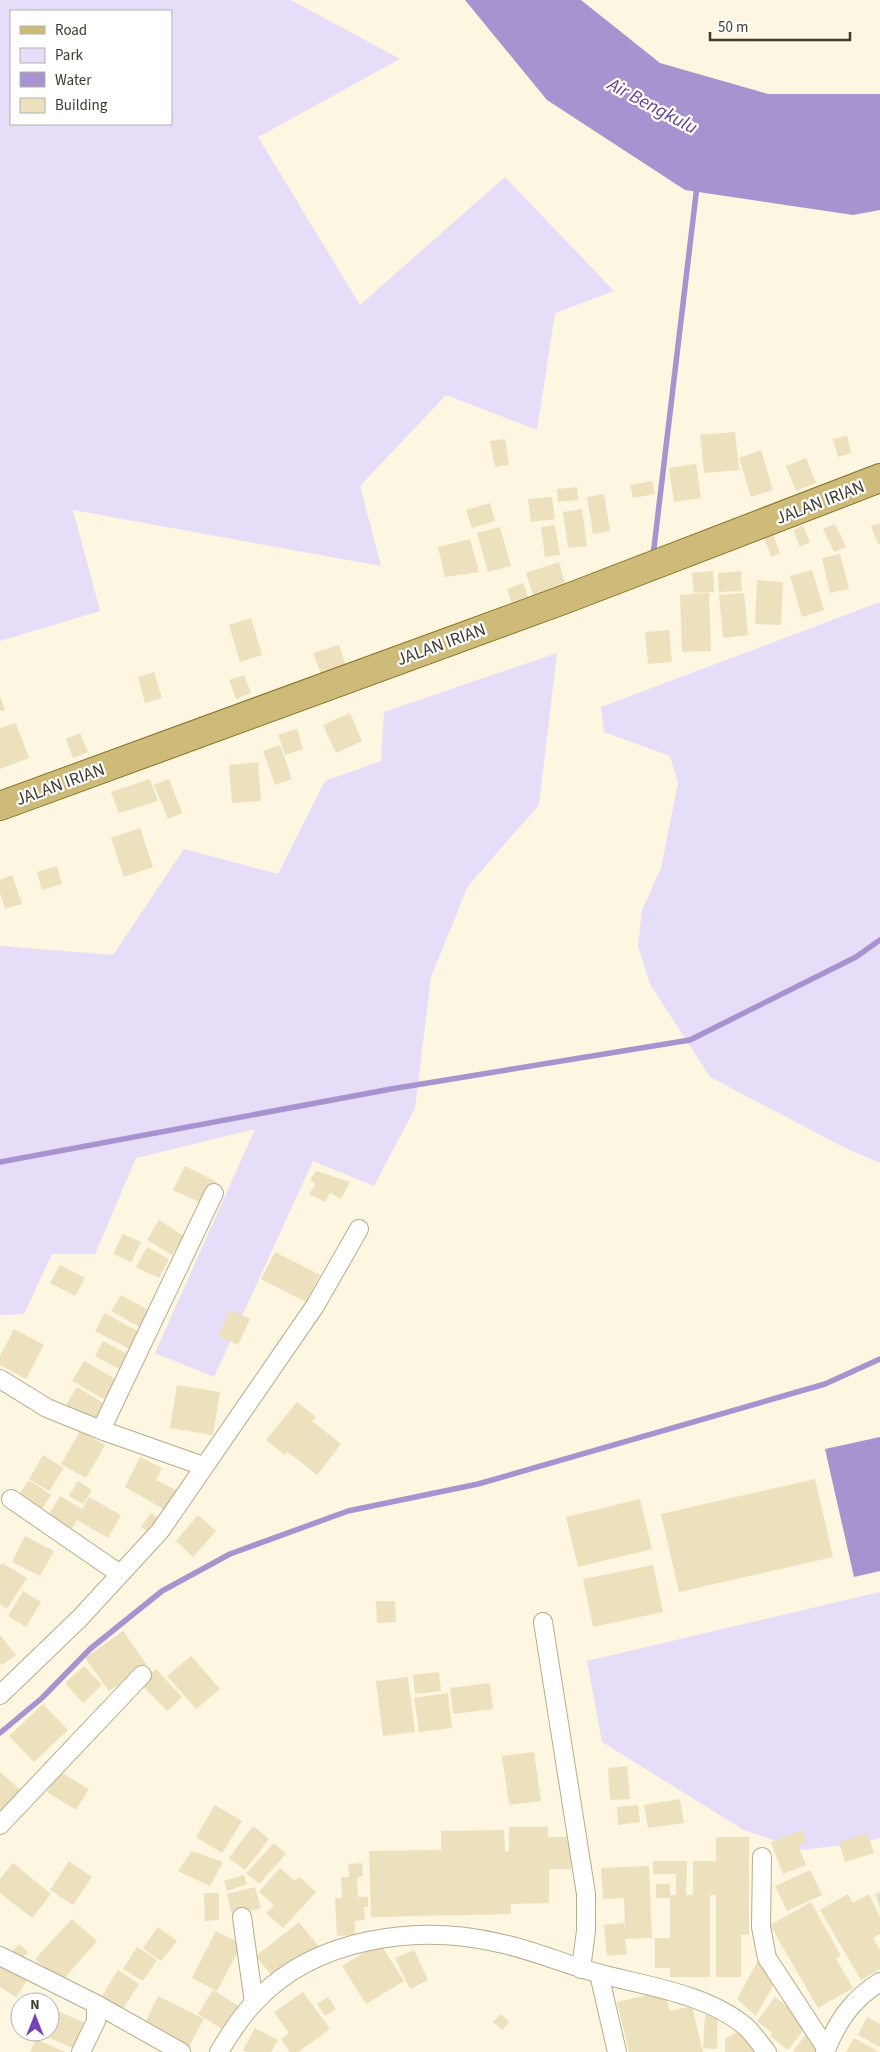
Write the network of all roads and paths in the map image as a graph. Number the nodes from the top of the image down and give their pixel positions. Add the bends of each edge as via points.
1 (880, 478) edge
2 (0, 806) edge
3 (214, 1193) dead end
4 (359, 1229) dead end
5 (0, 1379) edge
6 (101, 1430) junction
7 (203, 1466) junction
8 (11, 1499) dead end
9 (120, 1574) junction
10 (543, 1622) dead end
11 (142, 1675) dead end
12 (0, 1695) edge
13 (0, 1825) edge
14 (762, 1858) dead end
15 (242, 1917) dead end
16 (0, 1956) edge
17 (581, 1969) junction
18 (599, 1974) junction
19 (880, 1982) edge
20 (254, 2003) junction
21 (96, 2004) junction
22 (825, 2050) edge
23 (81, 2052) edge
24 (181, 2052) edge
25 (219, 2052) edge
26 (617, 2052) edge
27 (767, 2052) edge

1 - 2 main road, JALAN IRIAN via 563,600
3 - 6 street
4 - 7 street via 315,1306
5 - 6 street via 47,1408
6 - 7 street
7 - 9 street via 160,1531
8 - 9 street
9 - 12 street via 52,1647
10 - 17 street via 586,1894
11 - 13 street
14 - 22 street via 761,1927 767,1958
15 - 20 street
16 - 21 street
17 - 18 street
17 - 20 street via 501,1943 449,1935 406,1935 331,1952 284,1977
18 - 26 street
18 - 27 street via 662,1989 719,2010 746,2027
19 - 22 street via 852,2003
20 - 25 street
21 - 23 street via 96,2021
21 - 24 street

